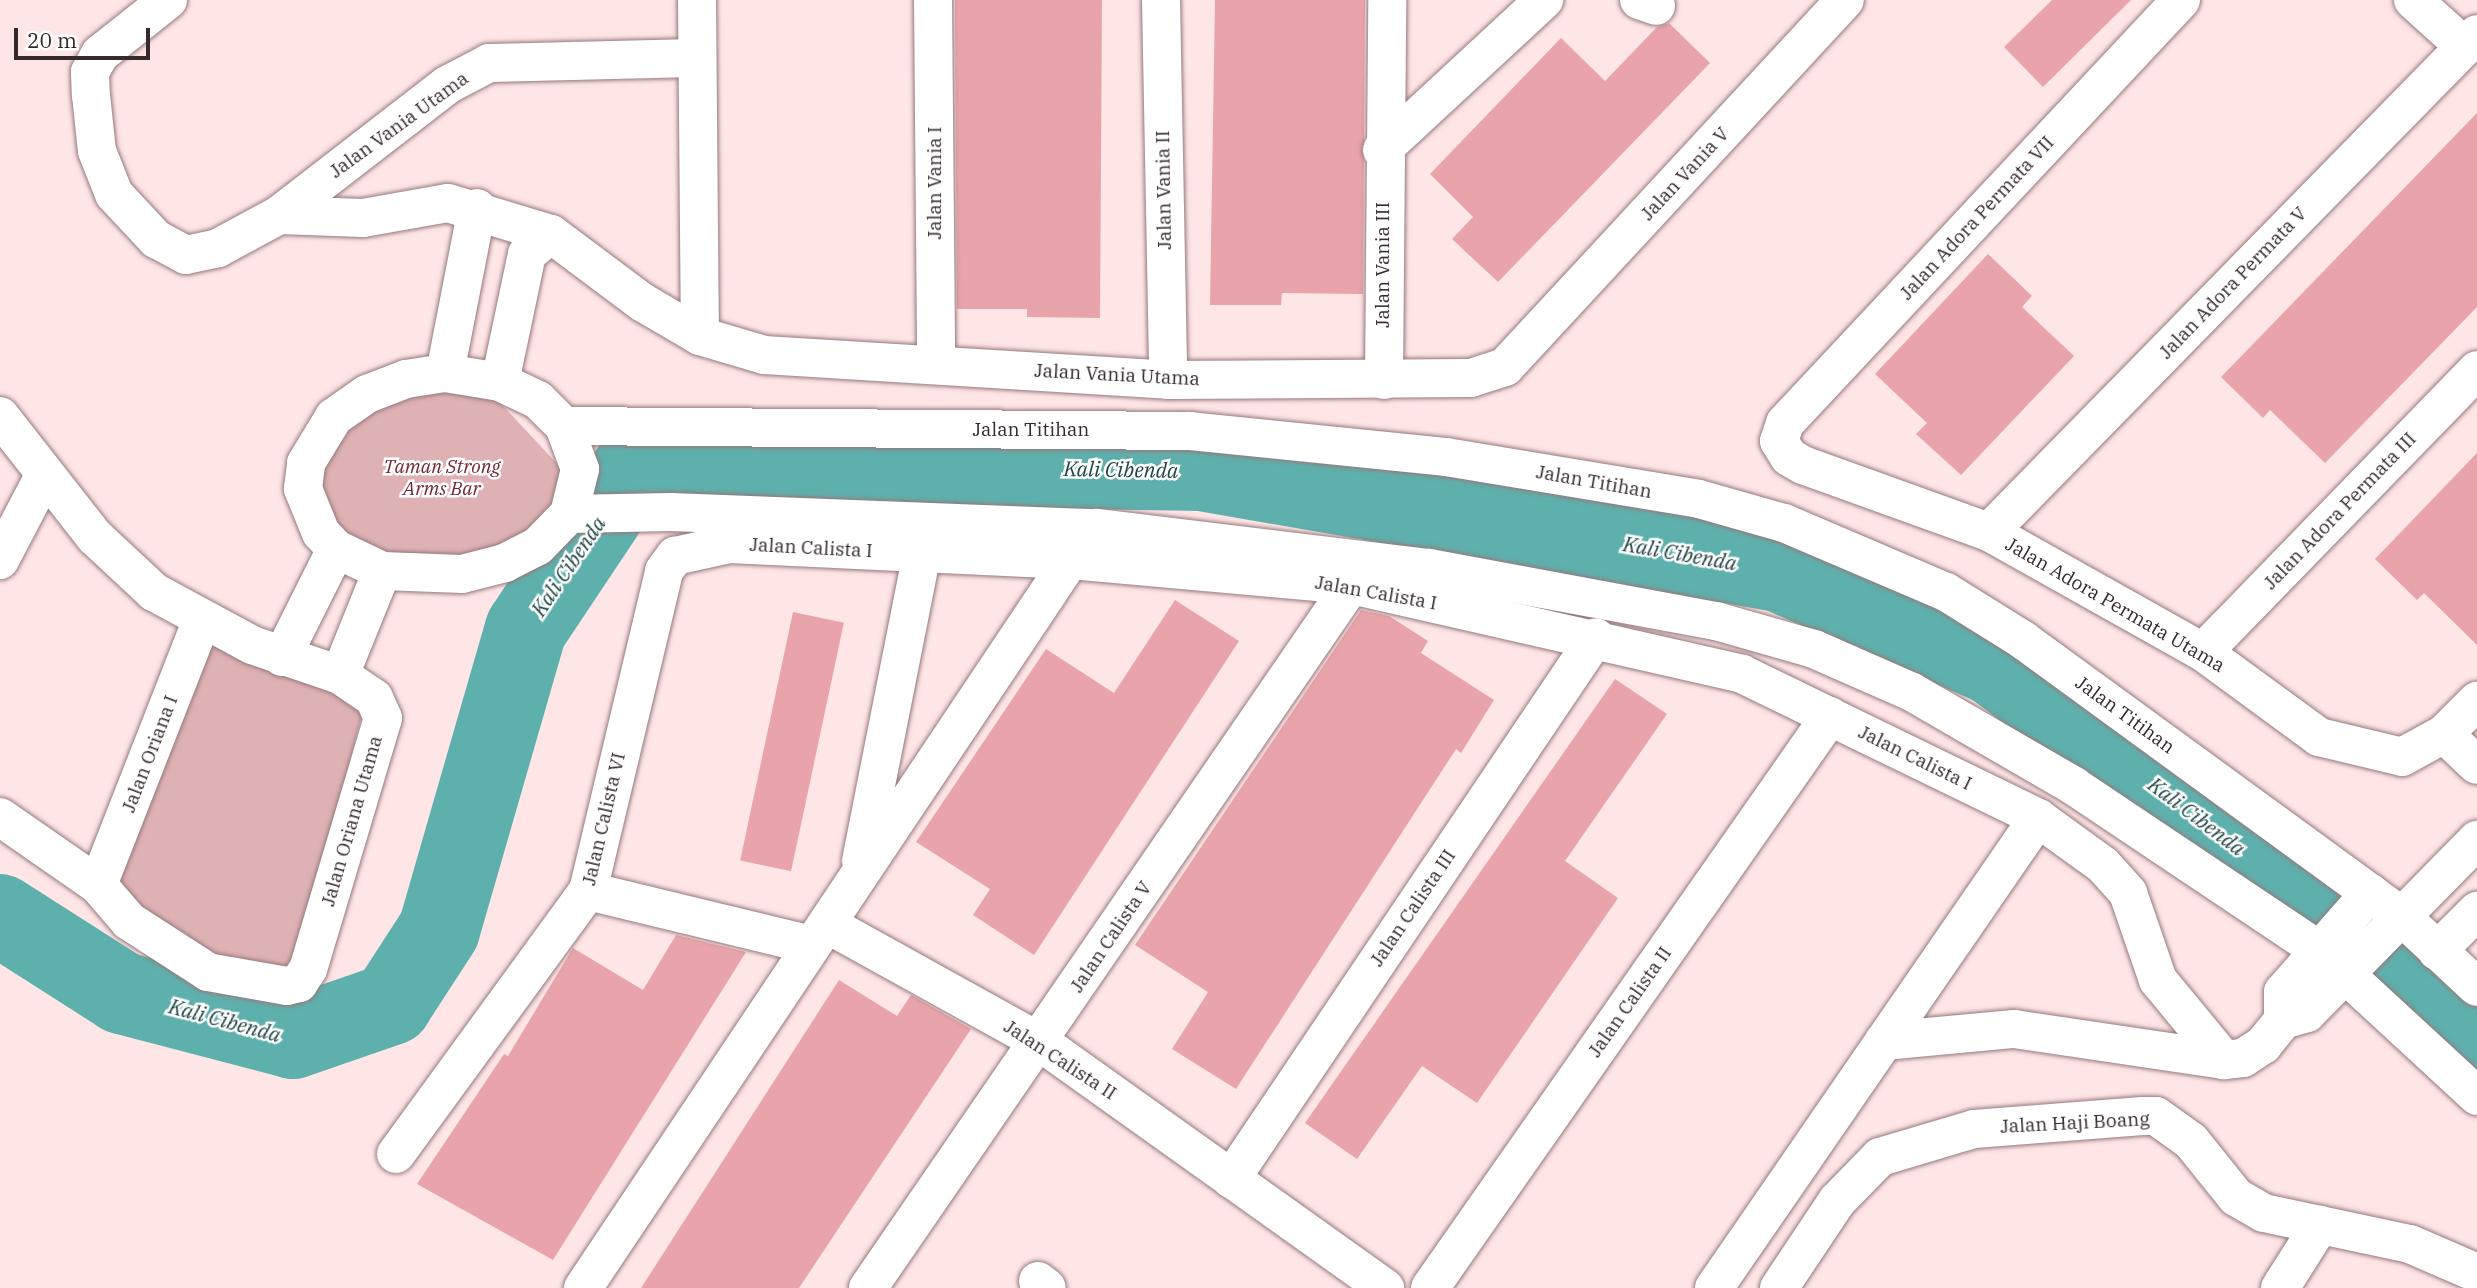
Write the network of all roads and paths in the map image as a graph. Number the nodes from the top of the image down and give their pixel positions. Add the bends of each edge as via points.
1 (168, 0) edge
2 (696, 0) edge
3 (933, 0) edge
4 (1161, 0) edge
5 (1387, 0) edge
6 (1544, 0) edge
7 (1845, 0) edge
8 (2181, 0) edge
9 (2413, 0) edge
10 (2471, 40) edge
11 (696, 58) junction
12 (1382, 150) junction
13 (477, 208) junction
14 (279, 215) junction
15 (551, 234) junction
16 (700, 336) junction
17 (1526, 347) joint
18 (936, 365) junction
19 (2477, 370) edge
20 (445, 373) junction
21 (1168, 380) junction
22 (1384, 380) junction
23 (500, 382) junction
24 (0, 416) edge
25 (564, 426) junction
26 (1779, 441) joint
27 (44, 476) junction
28 (569, 514) junction
29 (1989, 532) junction
30 (336, 549) junction
31 (922, 554) junction
32 (676, 556) joint
33 (0, 560) edge
34 (1070, 560) junction
35 (382, 570) junction
36 (1351, 585) junction
37 (201, 622) junction
38 (1596, 637) junction
39 (2203, 652) junction
40 (282, 657) junction
41 (341, 676) junction
42 (2477, 701) edge
43 (1830, 716) junction
44 (2444, 734) junction
45 (2477, 765) edge
46 (0, 817) edge
47 (2038, 818) junction
48 (2477, 840) edge
49 (858, 878) junction
50 (98, 885) junction
51 (588, 891) junction
52 (2381, 909) junction
53 (2477, 911) edge
54 (820, 935) junction
55 (2437, 951) junction
56 (2336, 957) junction
57 (2477, 987) edge
58 (1884, 1041) junction
59 (1040, 1042) junction
60 (2224, 1060) junction
61 (2477, 1096) edge
62 (396, 1154) dead end
63 (1231, 1178) junction
64 (2320, 1225) junction
65 (2477, 1273) edge
66 (583, 1288) edge
67 (867, 1288) edge
68 (1385, 1288) edge
69 (1430, 1288) edge
70 (1714, 1288) edge
71 (1779, 1288) edge
72 (2280, 1288) edge

1 - 14 street, Jalan Vania Utama via 100,54 90,72 97,151 114,194 156,239 186,255 218,248
2 - 11 street
3 - 18 street, Jalan Vania I
4 - 21 street, Jalan Vania II
5 - 12 street, Jalan Vania III
6 - 12 street
7 - 17 street, Jalan Vania V
8 - 26 street, Jalan Adora Permata VII via 1785,423
9 - 10 street
10 - 29 street, Jalan Adora Permata V
11 - 14 street, Jalan Vania Utama via 489,63 447,85
11 - 16 street
12 - 22 street, Jalan Vania III
13 - 14 street, Jalan Vania Utama via 447,203 363,218
13 - 15 street, Jalan Vania Utama
13 - 20 street
15 - 16 street, Jalan Vania Utama via 642,302
15 - 23 street via 527,254
16 - 18 street, Jalan Vania Utama via 764,355
17 - 22 street, Jalan Vania Utama via 1505,367 1471,379
18 - 21 street, Jalan Vania Utama
19 - 39 street, Jalan Adora Permata III
20 - 23 street
20 - 30 street via 367,394 334,417 316,440 303,489 310,516
21 - 22 street, Jalan Vania Utama
23 - 25 street via 538,400
24 - 27 street, Jalan Oriana Utama
25 - 28 street via 580,469
25 - 52 street, Jalan Titihan via 1190,431 1446,457 1699,499 1796,527 1946,592 2023,640
26 - 29 street, Jalan Adora Permata Utama via 1789,457 1803,465
27 - 33 street
27 - 37 street, Jalan Oriana Utama via 95,537 144,583
28 - 35 street via 538,546 505,563 462,574
28 - 56 street via 671,512 1097,528 1429,568 1716,621 1814,649 1912,692 2074,786
29 - 39 street, Jalan Adora Permata Utama
30 - 35 street
30 - 40 street
31 - 32 street, Jalan Calista I via 729,544
31 - 34 street, Jalan Calista I
31 - 49 street
32 - 51 street, Jalan Calista VI via 664,571 655,600
34 - 36 street, Jalan Calista I
34 - 49 street
35 - 41 street
36 - 38 street, Jalan Calista I
36 - 59 street, Jalan Calista V
37 - 40 street, Jalan Oriana Utama
37 - 50 street, Jalan Oriana I
38 - 43 street, Jalan Calista I via 1742,674
38 - 63 street, Jalan Calista III
39 - 44 street, Jalan Adora Permata Utama via 2319,737 2402,757
40 - 41 street, Jalan Oriana Utama
41 - 50 street, Jalan Oriana Utama via 374,698 383,718 308,970 299,983 267,986 208,972 129,921
42 - 44 street, Jalan Adora Permata Utama
43 - 47 street, Jalan Calista I
43 - 69 street, Jalan Calista II
44 - 45 street
46 - 50 street, Jalan Oriana Utama
47 - 58 street
47 - 60 street, Jalan Calista I via 2118,879 2128,893 2158,980
48 - 52 street
49 - 54 street
51 - 54 street, Jalan Calista II
51 - 62 street, Jalan Calista VI
52 - 55 street, Jalan Titihan
52 - 56 street
53 - 55 street
54 - 59 street, Jalan Calista II
54 - 66 street
55 - 57 street, Jalan Titihan
56 - 60 street via 2307,1013 2283,1020 2252,1053
56 - 61 street
58 - 60 street via 2014,1028
58 - 70 street
59 - 63 street, Jalan Calista II
59 - 67 street, Jalan Calista V
63 - 68 street, Jalan Calista II
64 - 65 street, Jalan Haji Boang via 2410,1244
64 - 71 street, Jalan Haji Boang via 2264,1213 2236,1197 2191,1141 2156,1116 1974,1129 1880,1157 1837,1201
64 - 72 street

